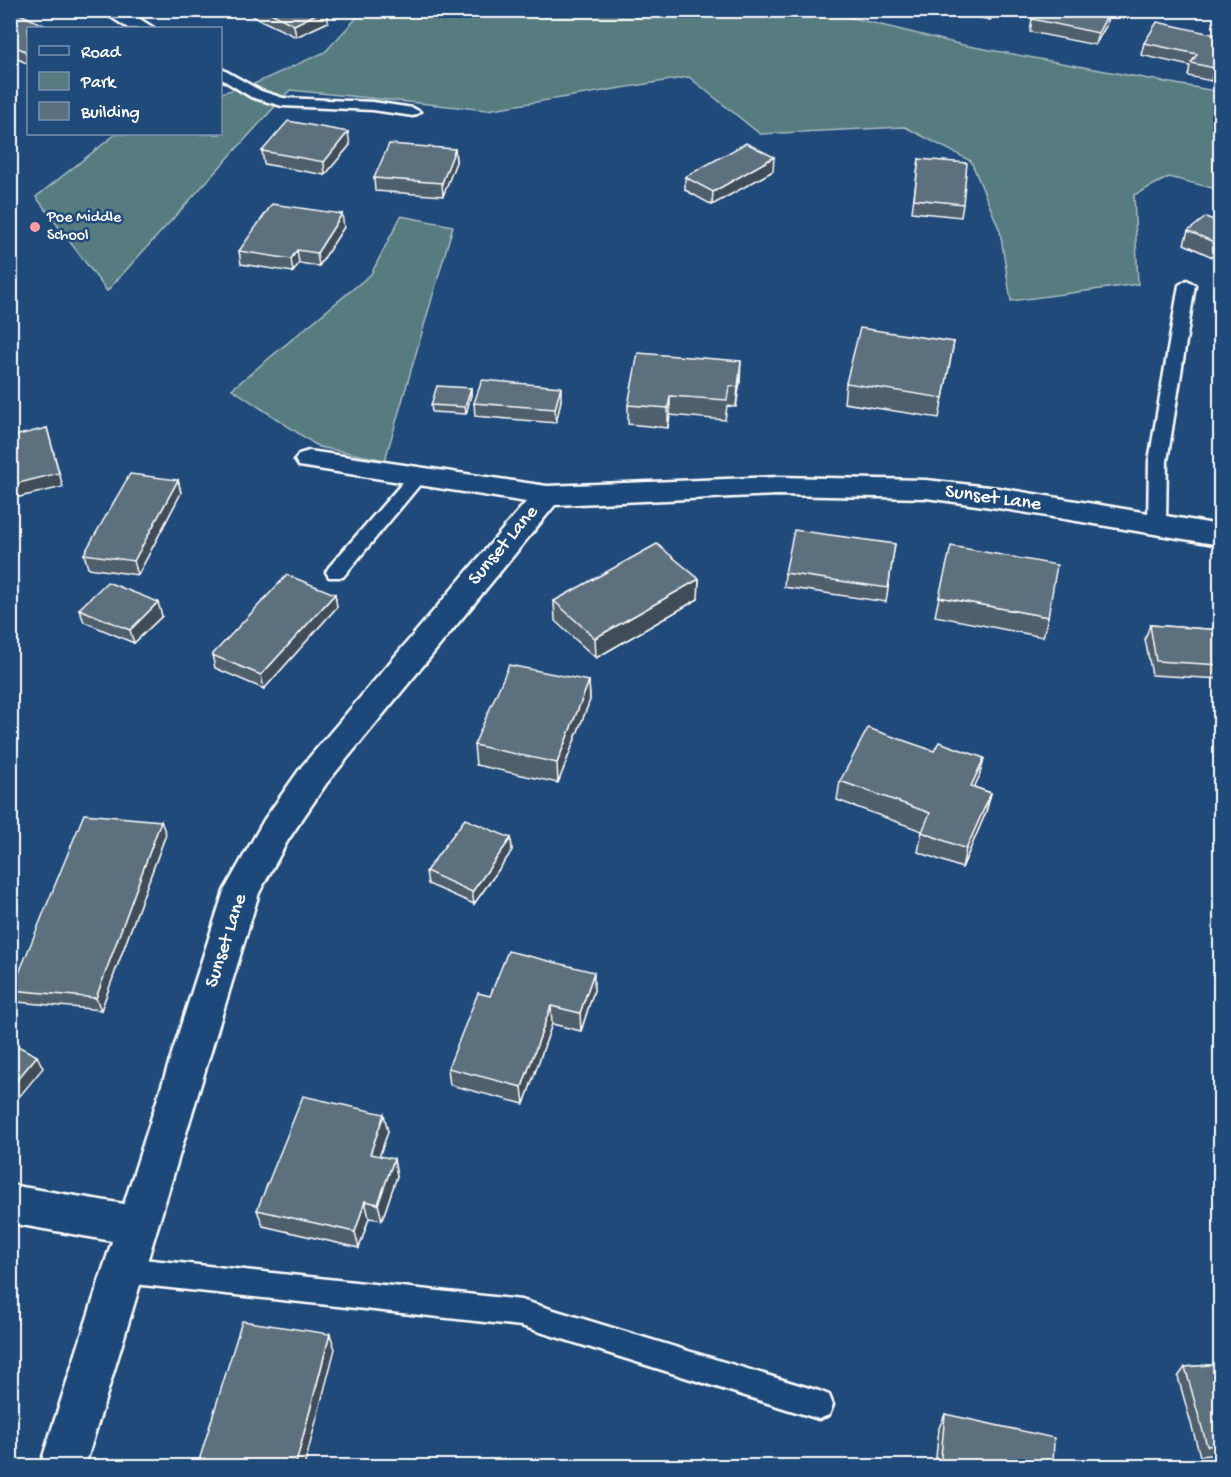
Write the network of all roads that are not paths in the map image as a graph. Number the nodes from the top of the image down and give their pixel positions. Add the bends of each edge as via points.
1 (111, 10) edge
2 (141, 27) edge
3 (222, 73) edge
4 (413, 112) dead end
5 (1187, 285) dead end
6 (309, 460) dead end
7 (417, 477) junction
8 (547, 496) junction
9 (1157, 524) junction
10 (1221, 535) edge
11 (336, 572) dead end
12 (10, 1204) edge
13 (137, 1226) junction
14 (124, 1270) junction
15 (819, 1405) dead end
16 (62, 1467) edge

1 - 2 street
3 - 4 lane via 256,94 282,102
5 - 9 lane via 1158,461
6 - 7 street, Sunset Lane
7 - 8 street, Sunset Lane
7 - 11 lane
8 - 9 street, Sunset Lane via 694,488 869,486 998,498
8 - 13 street, Sunset Lane via 314,775 276,830 243,891
9 - 10 street, Sunset Lane
12 - 13 street
13 - 14 street, Sunset Lane
14 - 15 lane via 521,1313
14 - 16 street, Sunset Lane

